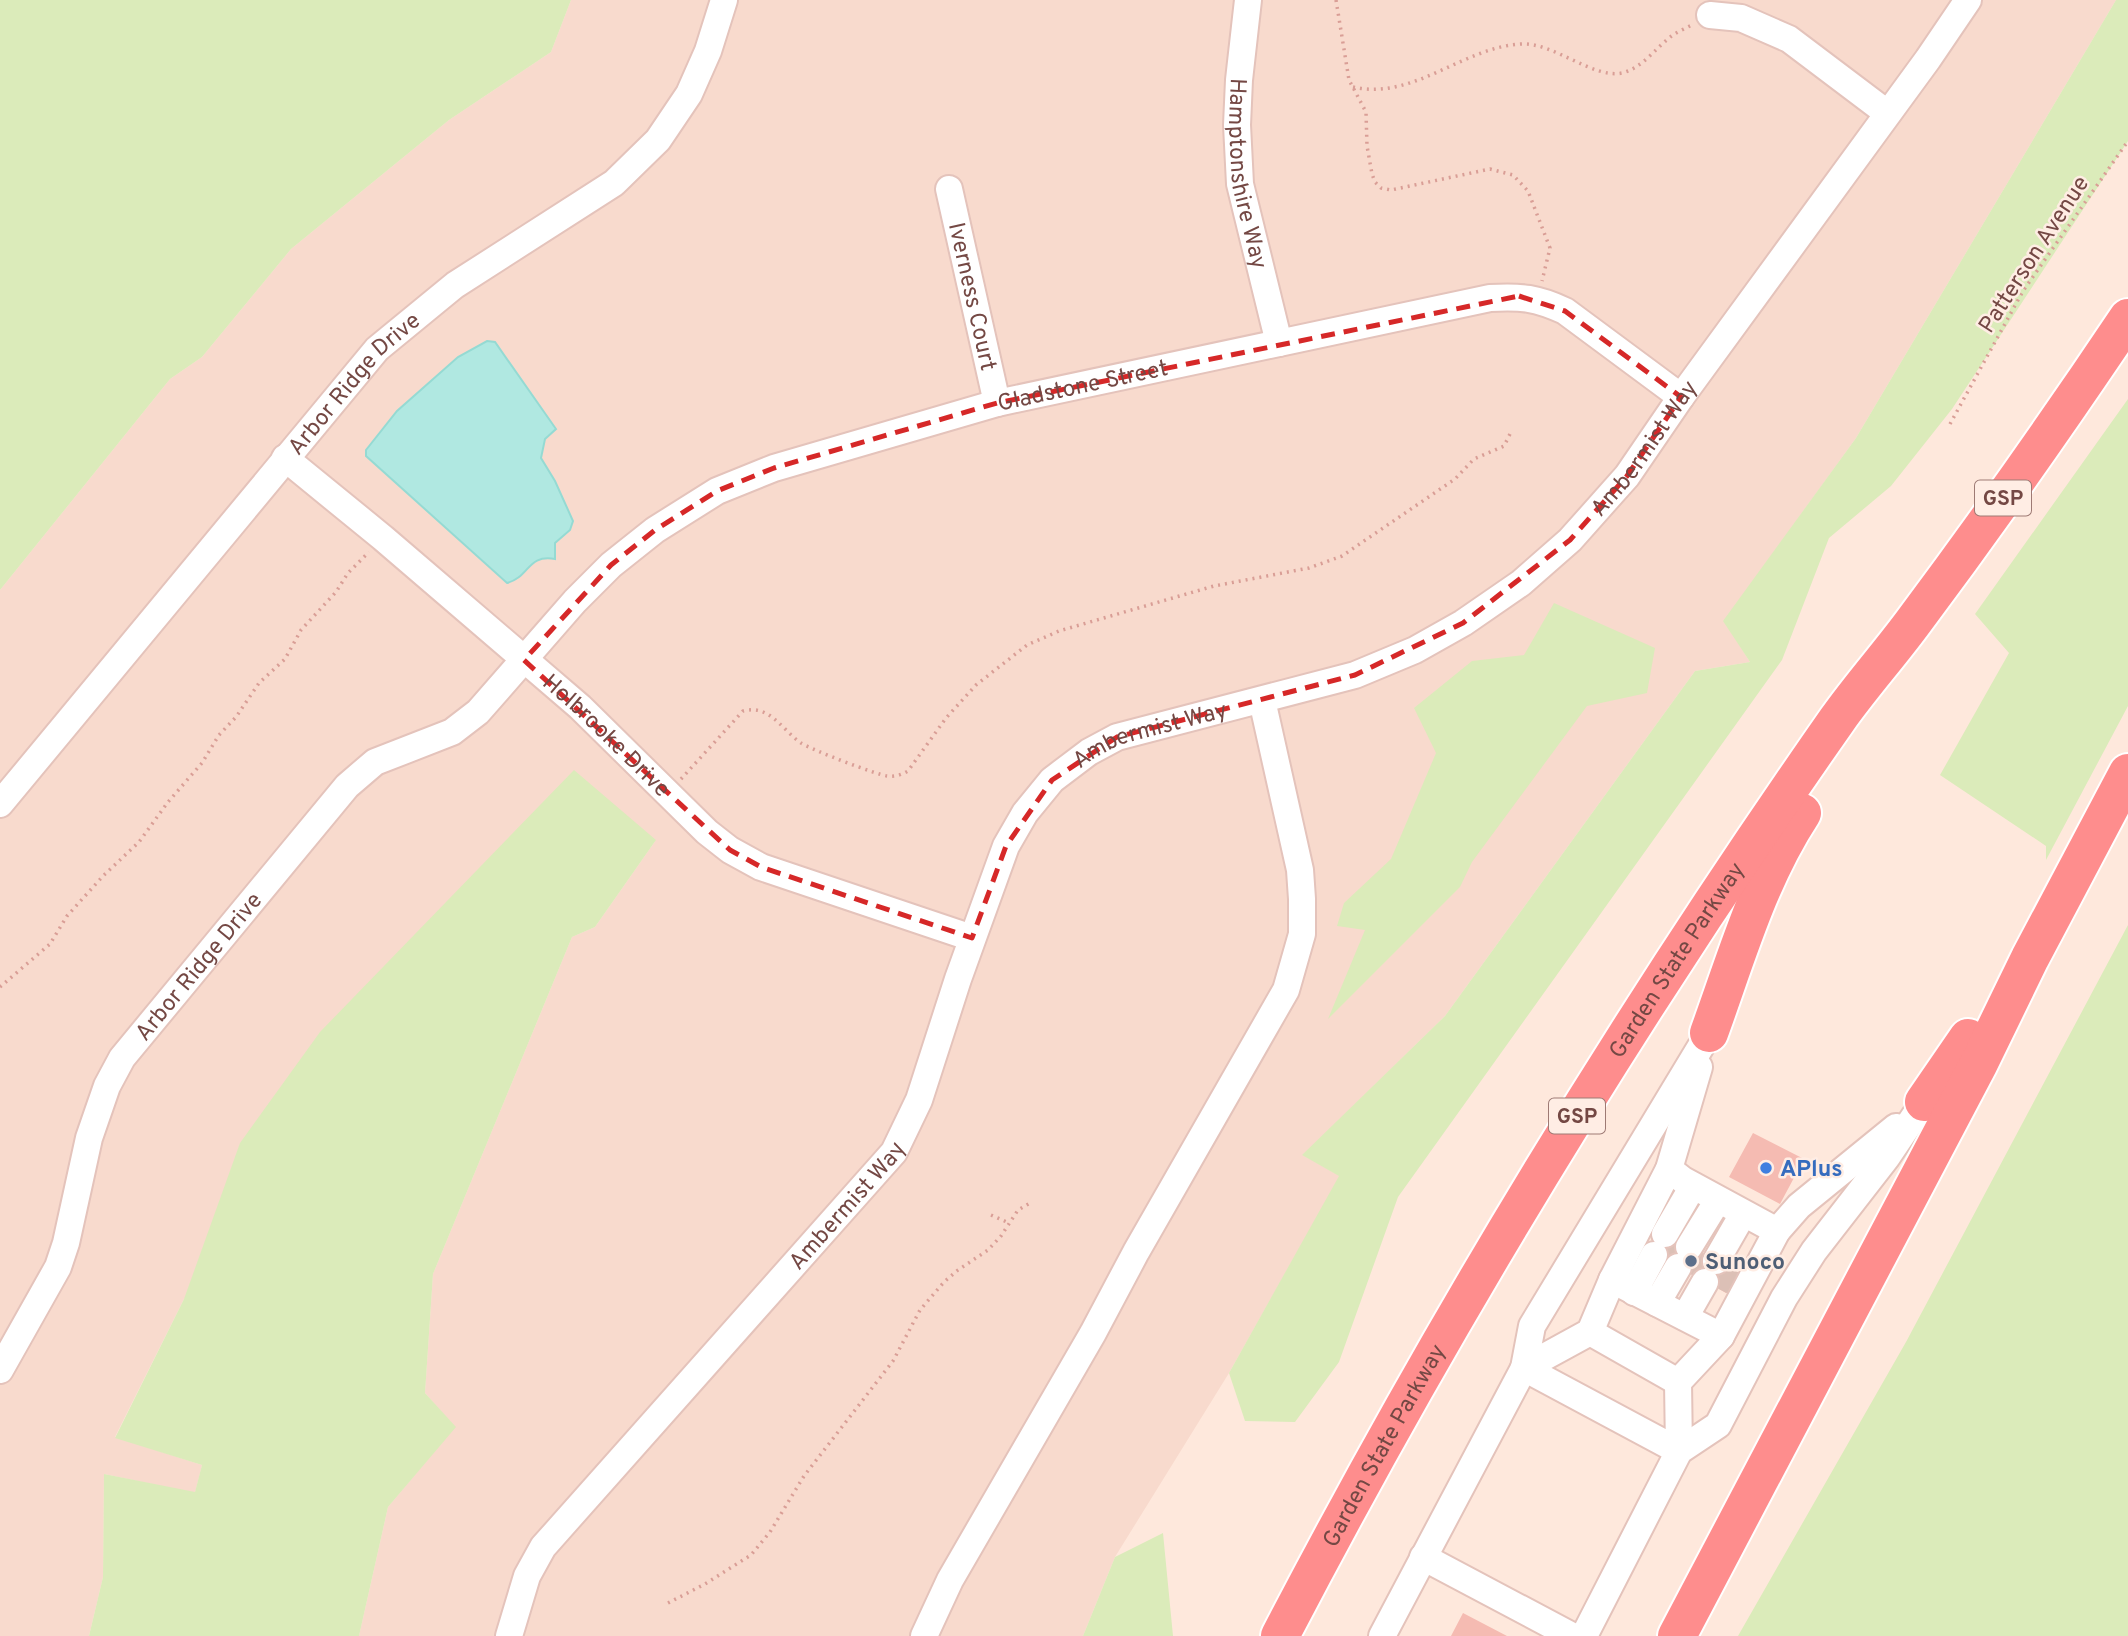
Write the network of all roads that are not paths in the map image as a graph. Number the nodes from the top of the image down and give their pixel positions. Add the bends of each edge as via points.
1 (724, 0) edge
2 (1248, 0) edge
3 (1968, 0) edge
4 (1710, 15) road end
5 (1887, 113) junction
6 (948, 189) dead end
7 (2128, 318) edge
8 (1279, 343) junction
9 (1681, 397) junction
10 (997, 403) junction
11 (285, 458) junction
12 (1914, 621) junction
13 (524, 660) junction
14 (1262, 700) junction
15 (2128, 774) edge
16 (0, 804) edge
17 (972, 938) junction
18 (2030, 958) junction
19 (1709, 1033) junction
20 (1924, 1102) junction
21 (1725, 1203) junction
22 (1692, 1261) junction
23 (1667, 1308) junction
24 (1590, 1332) junction
25 (1524, 1368) junction
26 (0, 1370) edge
27 (1678, 1382) junction
28 (1679, 1451) junction
29 (1423, 1557) junction
30 (926, 1632) edge
31 (509, 1636) edge
32 (1280, 1636) edge
33 (1382, 1636) edge
34 (1572, 1636) edge
35 (1584, 1636) edge
36 (1677, 1636) edge

1 - 11 street, Arbor Ridge Drive via 689,94 658,140 614,183 455,285 377,349
2 - 8 street, Hamptonshire Way via 1237,125 1240,184
3 - 5 street, Ambermist Way
4 - 5 street via 1741,18 1790,39
5 - 9 street, Ambermist Way
6 - 10 street, Iverness Court
7 - 12 highway, Garden State Parkway / GSP
8 - 9 street, Gladstone Street via 1490,298 1519,296 1564,311
8 - 10 street, Gladstone Street
9 - 14 street, Ambermist Way via 1627,476 1592,517 1521,583 1415,650 1355,675
10 - 13 street, Gladstone Street via 774,468 717,491 611,565
11 - 13 street, Holbrooke Drive
11 - 16 street, Arbor Ridge Drive
12 - 19 highway via 1881,692 1772,865
12 - 32 highway, Garden State Parkway / GSP via 1840,716 1668,969 1435,1353
13 - 17 street, Holbrooke Drive via 730,849 761,867
13 - 26 street, Arbor Ridge Drive via 478,712 452,732 375,762 347,786 122,1058 89,1138 58,1267
14 - 17 street, Ambermist Way via 1117,737 1052,780 1006,846
14 - 30 street via 1300,870 1302,934 1286,990 950,1580
15 - 18 highway
17 - 31 street, Ambermist Way via 919,1100 894,1152 543,1547 527,1576
18 - 20 highway via 1980,1020
18 - 36 highway
19 - 21 street
19 - 25 street via 1532,1326
20 - 21 street via 1799,1206
20 - 28 street via 1814,1251 1718,1424
21 - 22 street
21 - 22 street
21 - 22 street
21 - 23 street
21 - 23 street
22 - 23 street
22 - 23 street
22 - 23 street
23 - 24 street
23 - 27 street
24 - 25 street
24 - 27 street
25 - 28 street
25 - 29 street
27 - 28 street
28 - 35 street
29 - 33 street
29 - 34 street

